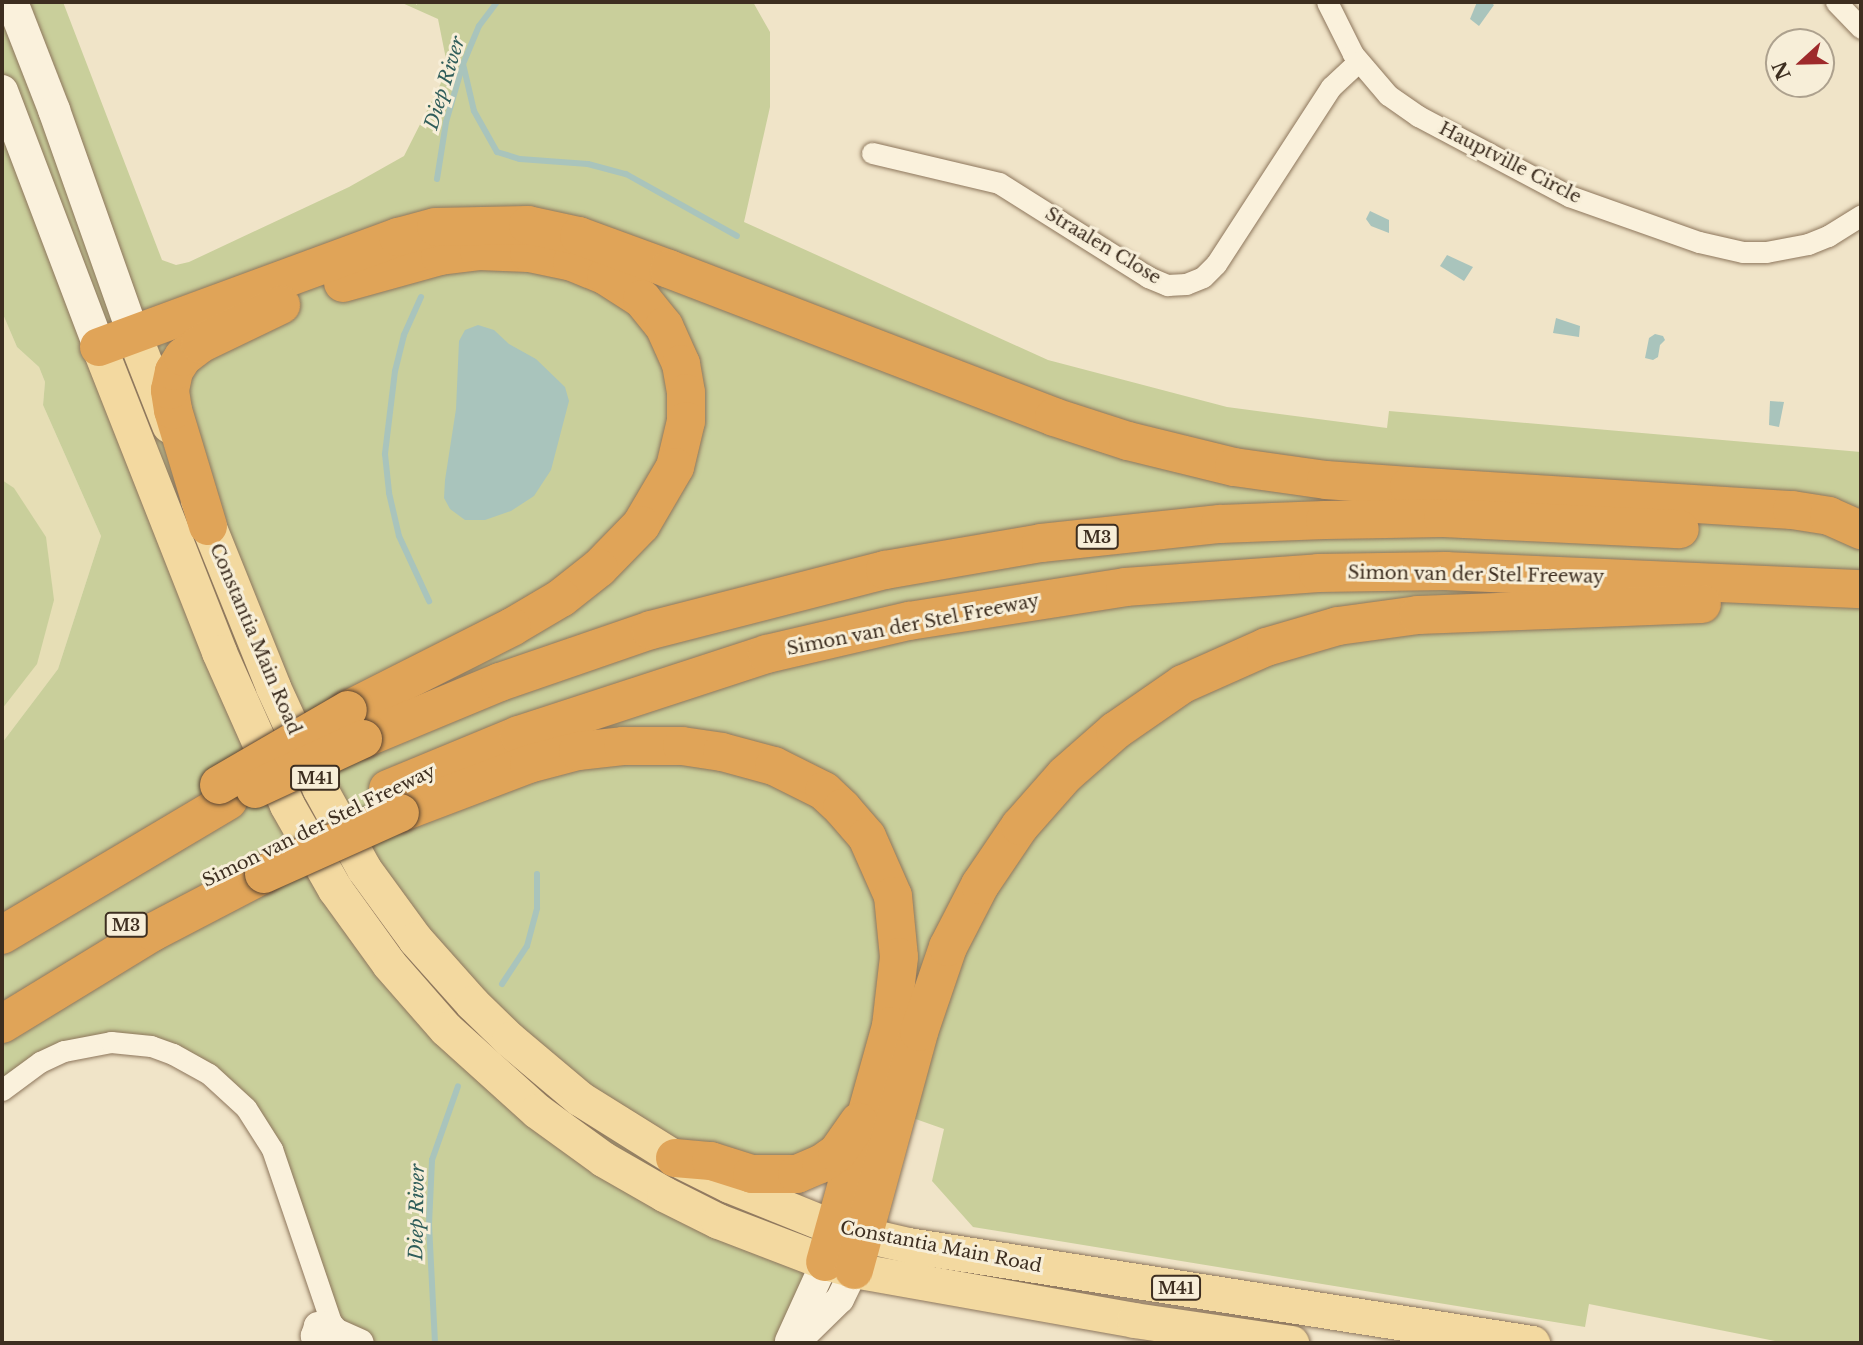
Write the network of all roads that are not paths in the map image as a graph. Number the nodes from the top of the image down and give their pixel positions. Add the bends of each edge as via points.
1 (12, 2) edge
2 (1328, 2) edge
3 (1836, 2) edge
4 (1861, 28) edge
5 (1358, 62) junction
6 (2, 91) edge
7 (872, 153) dead end
8 (1861, 215) edge
9 (281, 304) junction
10 (120, 350) junction
11 (208, 526) junction
12 (1861, 532) edge
13 (1861, 589) edge
14 (1861, 597) edge
15 (355, 724) junction
16 (394, 801) junction
17 (259, 864) junction
18 (2, 935) edge
19 (2, 1004) edge
20 (2, 1024) edge
21 (2, 1090) edge
22 (869, 1103) junction
23 (675, 1158) junction
24 (845, 1249) junction
25 (327, 1334) edge
26 (788, 1343) edge
27 (795, 1343) edge
28 (1291, 1343) edge
29 (1532, 1343) edge

1 - 10 main road, Constantia Main Road / M41 via 54,110
2 - 5 street, Hauptville Circle
3 - 4 street
5 - 7 street, Straalen Close via 1331,87 1216,264 1203,277 1186,284 1167,285 1148,277 999,183
5 - 8 street, Hauptville Circle via 1373,82 1402,106 1569,196 1699,242 1743,252 1788,250 1828,236
6 - 10 main road, Constantia Main Road / M41
9 - 10 highway
9 - 11 highway via 200,344 183,357 174,372 170,390 173,410
9 - 15 highway via 440,256 479,251 529,253 572,262 606,275 634,293 664,326 681,364 686,421 675,467 657,502 624,542 561,598 445,662
10 - 11 main road, Constantia Main Road / M41
10 - 12 highway via 398,237 436,227 528,225 579,236 1054,417 1234,467 1395,485 1791,510 1829,516
10 - 24 main road, Constantia Main Road / M41 via 219,652 287,805 335,889 389,964 487,1069 603,1159 718,1221
11 - 23 main road, Constantia Main Road / M41 via 320,789 364,869 415,939 509,1039 579,1098
12 - 15 highway, M3 via 1443,518 1220,524 1041,543 886,570 664,626 500,682
13 - 16 highway, Simon van der Stel Freeway via 1446,571 1318,573 1125,587 909,621 767,654 519,735
14 - 24 highway via 1418,615 1338,626 1266,647 1183,684 1115,731 1065,775 1020,825 980,885 948,947
15 - 18 highway, bridge via 140,837 66,894
16 - 17 highway, bridge
16 - 22 highway via 578,751 623,746 682,746 722,752 774,766 824,792 867,837 893,896 899,957 891,1026
17 - 19 highway, Simon van der Stel Freeway / M3 via 134,920
17 - 20 highway
21 - 25 street via 64,1051 110,1042 151,1046 209,1074 246,1108 272,1149
22 - 23 highway via 842,1148 804,1172 764,1175 710,1161
22 - 24 highway
23 - 24 main road, Constantia Main Road / M41
24 - 26 street
24 - 27 street via 841,1299
24 - 28 main road, Constantia Main Road / M41 via 1134,1320
24 - 29 main road, Constantia Main Road / M41

